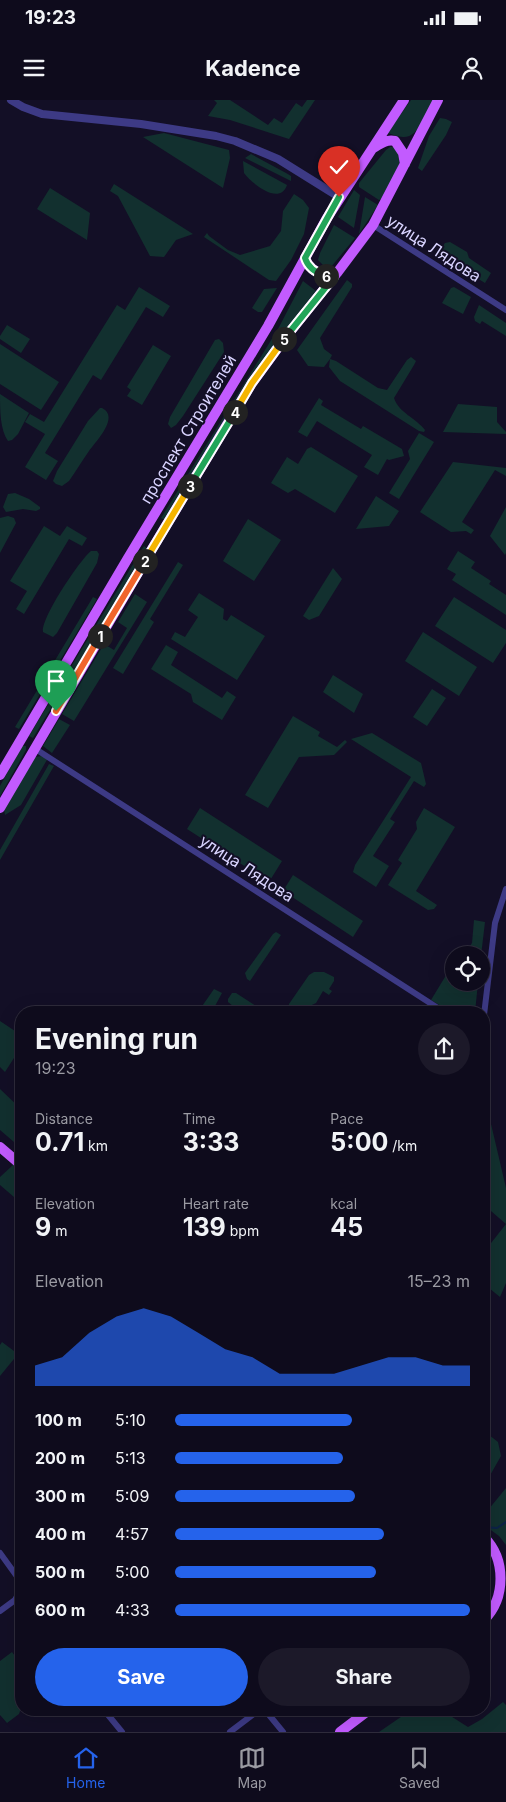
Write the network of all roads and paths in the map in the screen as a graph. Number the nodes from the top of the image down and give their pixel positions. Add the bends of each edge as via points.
1 (10, 100) edge
2 (438, 100) edge
3 (402, 102) edge
4 (369, 152) junction
5 (405, 164) junction
6 (339, 197) junction
7 (373, 225) junction
8 (305, 258) junction
9 (334, 277) junction
10 (506, 310) edge
11 (34, 748) junction
12 (0, 775) edge
13 (0, 808) edge
14 (506, 889) edge
15 (435, 1006) edge
16 (485, 1006) edge
17 (0, 1147) edge
18 (15, 1160) edge
19 (490, 1542) edge
20 (0, 1553) edge
21 (15, 1574) edge
22 (505, 1579) edge
23 (15, 1600) edge
24 (0, 1611) edge
25 (490, 1612) edge
26 (109, 1716) edge
27 (251, 1716) edge
28 (270, 1716) edge
29 (361, 1716) edge
30 (122, 1732) edge
31 (230, 1732) edge
32 (283, 1732) edge
33 (340, 1732) edge

1 - 6 street via 42,114 151,125 235,141 278,159
2 - 5 main road, проспект Строителей
3 - 4 main road, проспект Строителей
4 - 5 main road via 381,143 395,141 403,153
4 - 6 main road, проспект Строителей
5 - 7 main road, проспект Строителей
6 - 8 main road, проспект Строителей
7 - 9 main road, проспект Строителей
7 - 10 street, улица Лядова
8 - 9 main road via 307,265 315,271
8 - 12 main road, проспект Строителей via 268,326
9 - 11 main road, проспект Строителей via 252,383
11 - 13 main road, проспект Строителей
11 - 15 street, улица Лядова
14 - 16 street via 495,923
17 - 18 main road
19 - 22 main road via 501,1559
20 - 21 street
22 - 25 main road via 501,1598
23 - 24 street
26 - 30 street
27 - 31 street
28 - 32 street
29 - 33 main road

